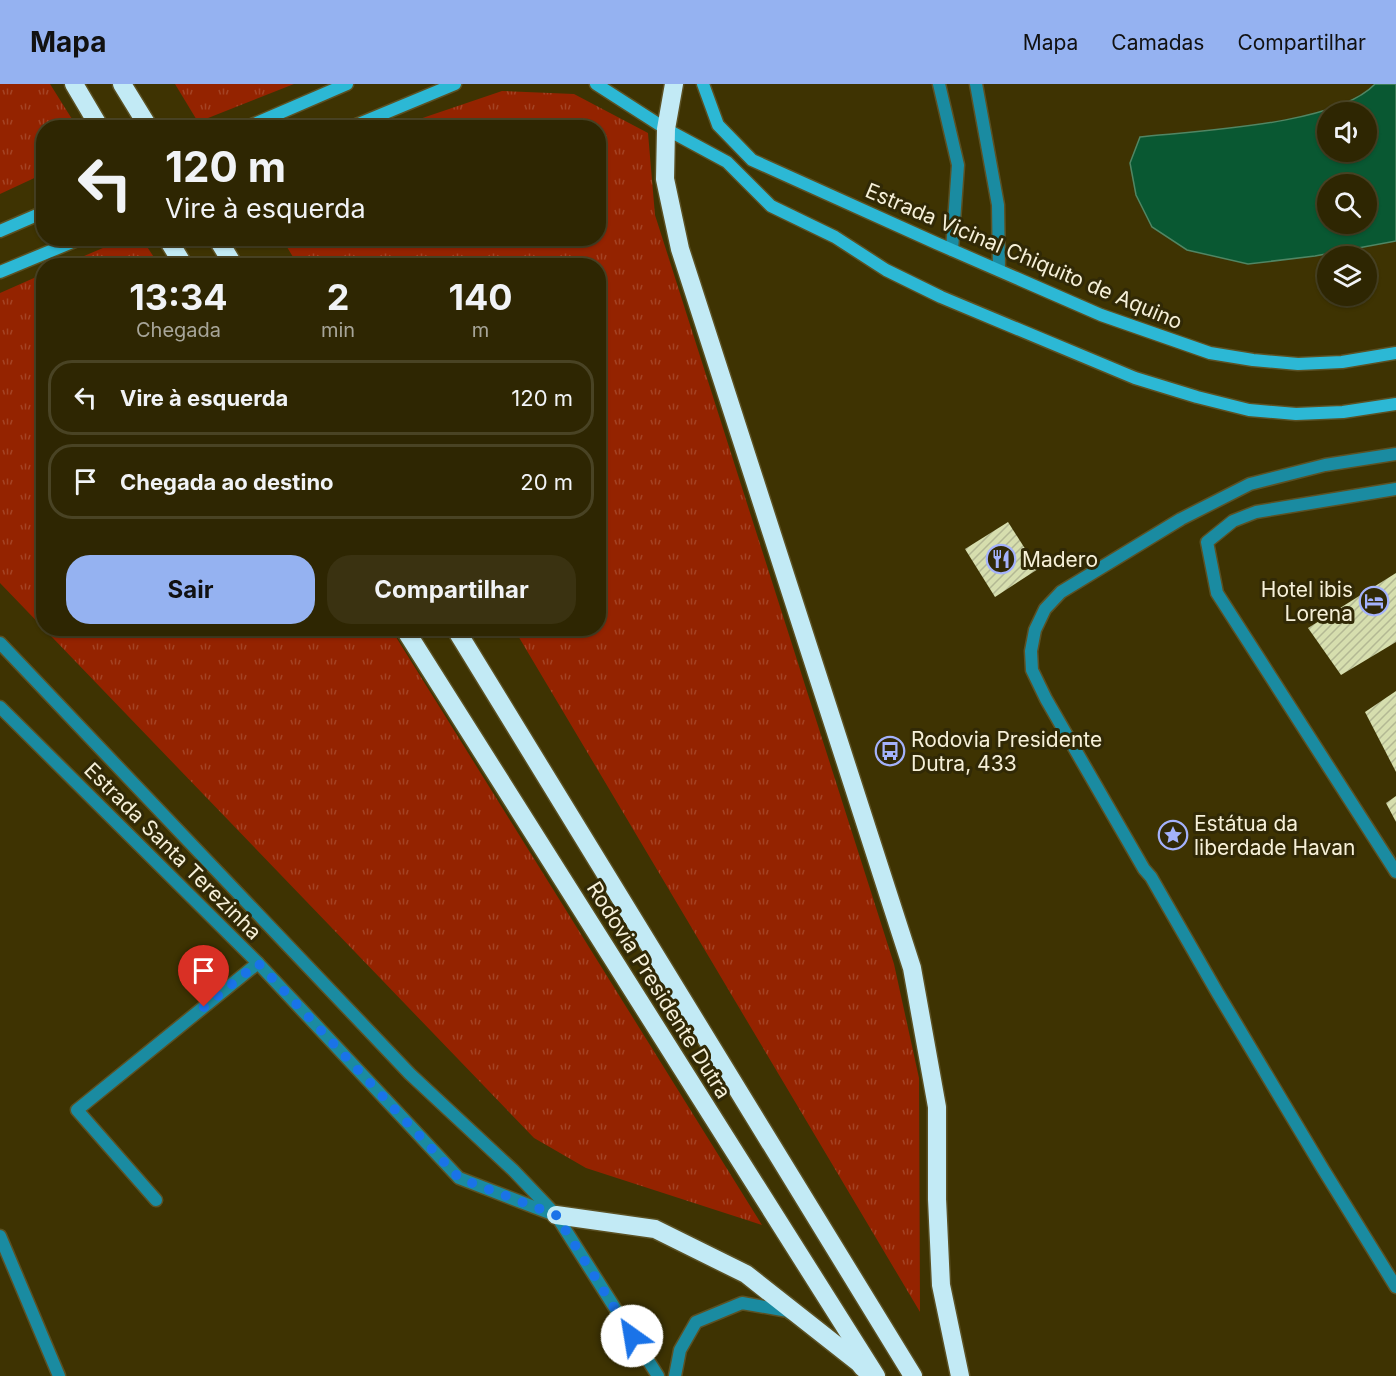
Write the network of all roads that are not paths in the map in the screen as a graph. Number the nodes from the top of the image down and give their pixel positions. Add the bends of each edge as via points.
1 (74, 84) edge
2 (347, 84) edge
3 (455, 84) edge
4 (596, 84) edge
5 (674, 84) edge
6 (703, 84) edge
7 (939, 84) edge
8 (976, 84) edge
9 (127, 92) edge
10 (96, 120) edge
11 (144, 120) edge
12 (264, 120) edge
13 (368, 120) edge
14 (666, 129) junction
15 (36, 215) edge
16 (0, 231) edge
17 (63, 246) edge
18 (952, 250) junction
19 (999, 270) junction
20 (0, 272) edge
21 (1396, 354) edge
22 (1396, 404) edge
23 (1396, 453) edge
24 (1396, 489) edge
25 (409, 636) edge
26 (460, 636) edge
27 (0, 643) edge
28 (0, 707) edge
29 (1396, 872) edge
30 (258, 963) junction
31 (156, 1200) dead end
32 (556, 1215) junction
33 (0, 1236) edge
34 (1396, 1287) edge
35 (864, 1369) edge
36 (59, 1376) edge
37 (658, 1376) edge
38 (675, 1376) edge
39 (876, 1376) edge
40 (913, 1376) edge
41 (960, 1376) edge

1 - 10 highway
2 - 12 street
3 - 13 street
4 - 14 street
5 - 14 highway
6 - 18 street, Estrada Vicinal Chiquito de Aquino via 718,125 752,160
7 - 18 street via 958,165
8 - 19 street via 998,205
9 - 11 highway
14 - 22 street via 727,162 771,206 835,237 886,270 1135,378 1249,410 1296,414
14 - 41 highway via 665,179 681,249 912,968 937,1107 941,1285
15 - 16 street
17 - 20 street
18 - 19 street, Estrada Vicinal Chiquito de Aquino
19 - 21 street, Estrada Vicinal Chiquito de Aquino via 1101,315 1210,353 1298,364
23 - 34 street via 1325,465 1250,484 1181,519 1061,592 1045,609 1031,651 1032,670 1082,763
24 - 29 street via 1256,512 1233,521 1207,542 1216,593
25 - 39 highway, Rodovia Presidente Dutra
26 - 40 highway, Rodovia Presidente Dutra
27 - 32 street via 410,1074
28 - 30 street, Estrada Santa Terezinha
30 - 31 street via 77,1110
30 - 32 street, Estrada Santa Terezinha via 459,1178
32 - 35 highway via 655,1229 746,1274
32 - 37 street
33 - 36 street
35 - 38 street via 788,1311 742,1303 696,1322 680,1350

